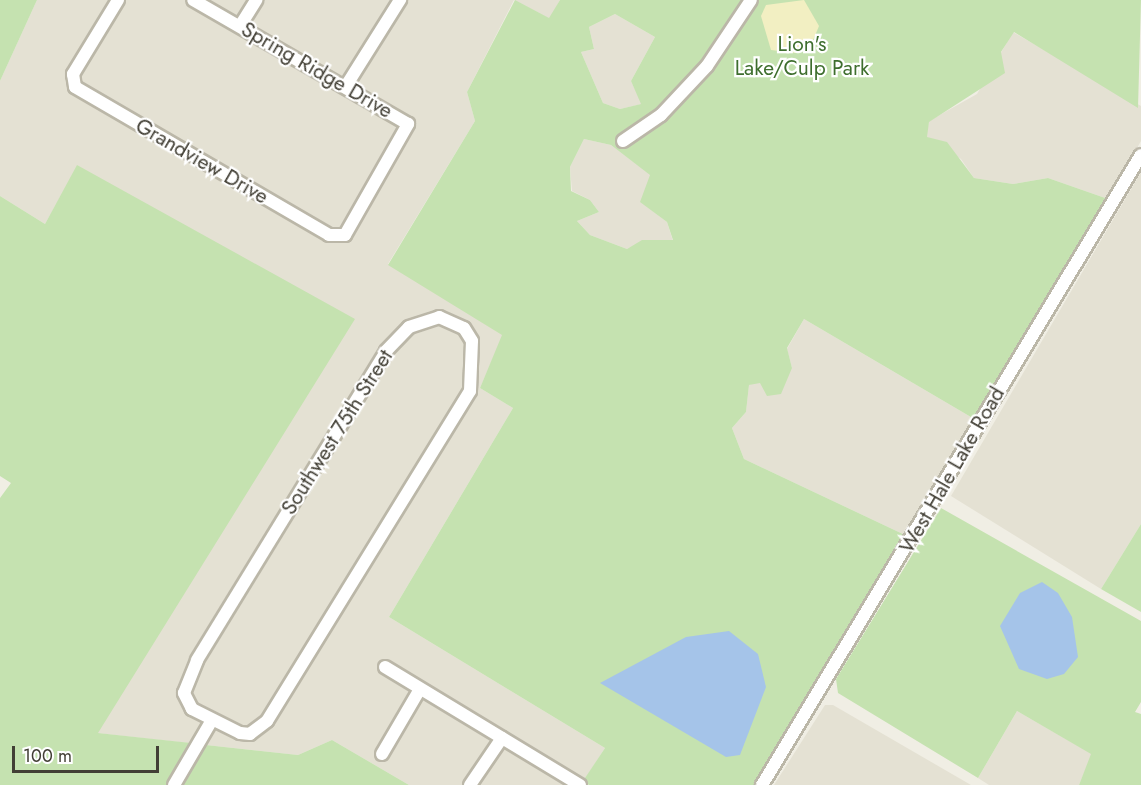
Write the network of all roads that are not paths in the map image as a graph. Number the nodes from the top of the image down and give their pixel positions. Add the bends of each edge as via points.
1 (118, 0) edge
2 (193, 0) edge
3 (256, 0) edge
4 (400, 0) edge
5 (751, 0) edge
6 (240, 26) junction
7 (346, 86) junction
8 (408, 124) joint
9 (622, 141) dead end
10 (1141, 155) edge
11 (385, 667) dead end
12 (420, 689) junction
13 (212, 720) junction
14 (502, 738) junction
15 (382, 754) dead end
16 (174, 785) edge
17 (470, 785) edge
18 (580, 785) edge
19 (762, 785) edge

1 - 8 street, Grandview Drive via 72,81 336,237 345,235
2 - 6 street, Spring Ridge Drive
3 - 6 street
4 - 7 street
5 - 9 street via 707,66 661,115
6 - 7 street, Spring Ridge Drive
7 - 8 street, Spring Ridge Drive
10 - 19 street, West Hale Lake Road
11 - 12 street
12 - 14 street
12 - 15 street
13 - 13 street, Southwest 75th Street via 250,734 267,720 453,420 473,381 475,356 472,341 453,320 439,317 409,327 386,351 203,650 184,693 192,709
13 - 16 street
14 - 17 street
14 - 18 street

